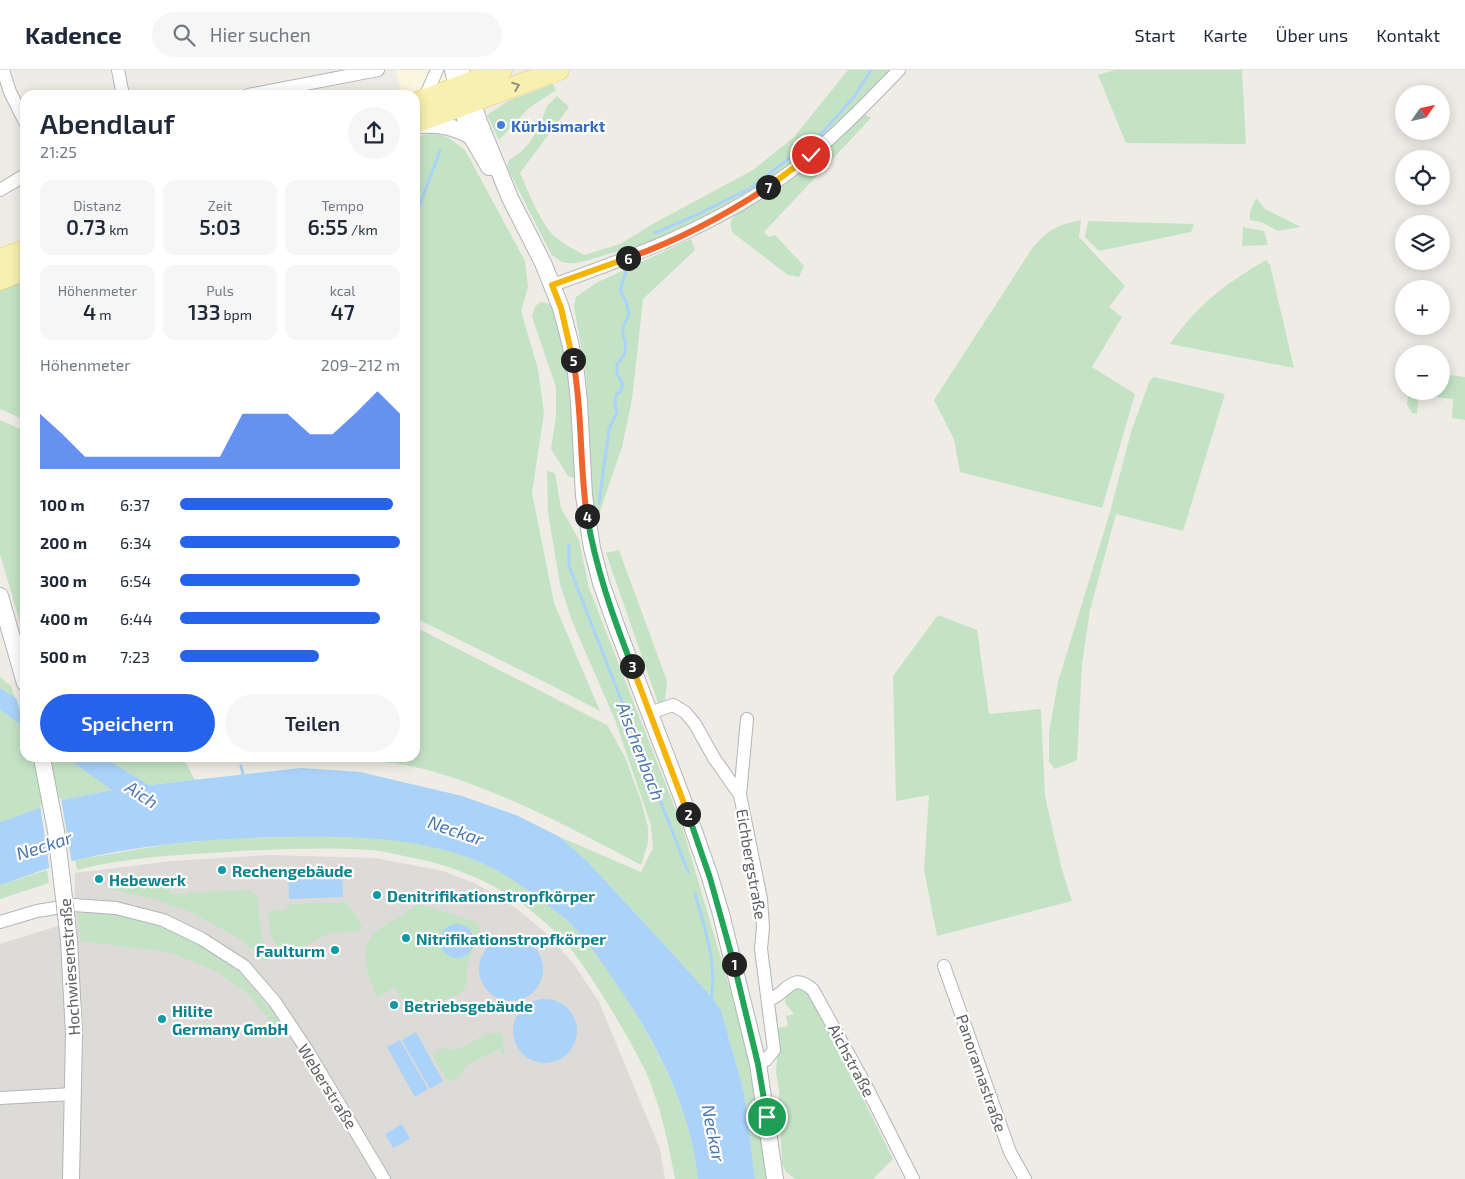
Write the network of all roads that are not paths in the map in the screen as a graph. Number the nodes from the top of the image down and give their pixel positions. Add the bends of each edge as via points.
1 (3, 70) edge
2 (118, 70) edge
3 (377, 70) edge
4 (437, 70) edge
5 (502, 70) edge
6 (559, 70) edge
7 (899, 70) edge
8 (459, 77) edge
9 (123, 90) edge
10 (274, 90) edge
11 (5, 94) edge
12 (420, 99) edge
13 (420, 100) edge
14 (467, 104) junction
15 (20, 115) edge
16 (420, 122) edge
17 (420, 124) edge
18 (471, 136) junction
19 (20, 178) edge
20 (0, 190) edge
21 (510, 198) junction
22 (20, 252) edge
23 (0, 259) edge
24 (20, 272) edge
25 (0, 280) edge
26 (552, 285) junction
27 (0, 596) edge
28 (20, 666) edge
29 (650, 713) junction
30 (747, 719) dead end
31 (43, 762) edge
32 (740, 795) junction
33 (0, 922) edge
34 (944, 966) dead end
35 (768, 1000) junction
36 (758, 1064) junction
37 (74, 1094) junction
38 (0, 1098) edge
39 (778, 1177) edge
40 (71, 1179) edge
41 (384, 1179) edge
42 (914, 1179) edge
43 (1025, 1179) edge

1 - 11 street
2 - 9 street
3 - 10 street
4 - 12 street
5 - 8 main road
14 -> 6 main road
7 - 26 street via 811,155 755,196 679,237
8 - 13 main road
8 - 14 street
11 - 15 street
14 - 16 main road
14 - 18 street
14 - 21 street
17 - 18 street via 443,125
18 - 21 street
19 - 20 street
21 - 26 street
22 - 23 main road
24 - 25 main road
26 - 29 street via 576,373 584,496 592,548 604,592
27 - 28 street
29 - 32 street, Eichbergstraße via 673,705 686,712
29 - 36 street via 710,878 730,945
30 - 32 street
31 - 37 street, Hochwiesenstraße, bridge via 57,839 69,940
32 - 35 street, Eichbergstraße via 760,899 761,949
33 - 41 street, Weberstraße via 74,905 116,908 164,920 244,966 275,1002 307,1050
34 - 43 street, Panoramastraße via 1010,1152
35 - 36 street, Eichbergstraße via 774,1050
35 - 42 street, Aichstraße via 795,982 802,982 813,990
36 - 39 street
37 - 38 street
37 - 40 street, Hochwiesenstraße

